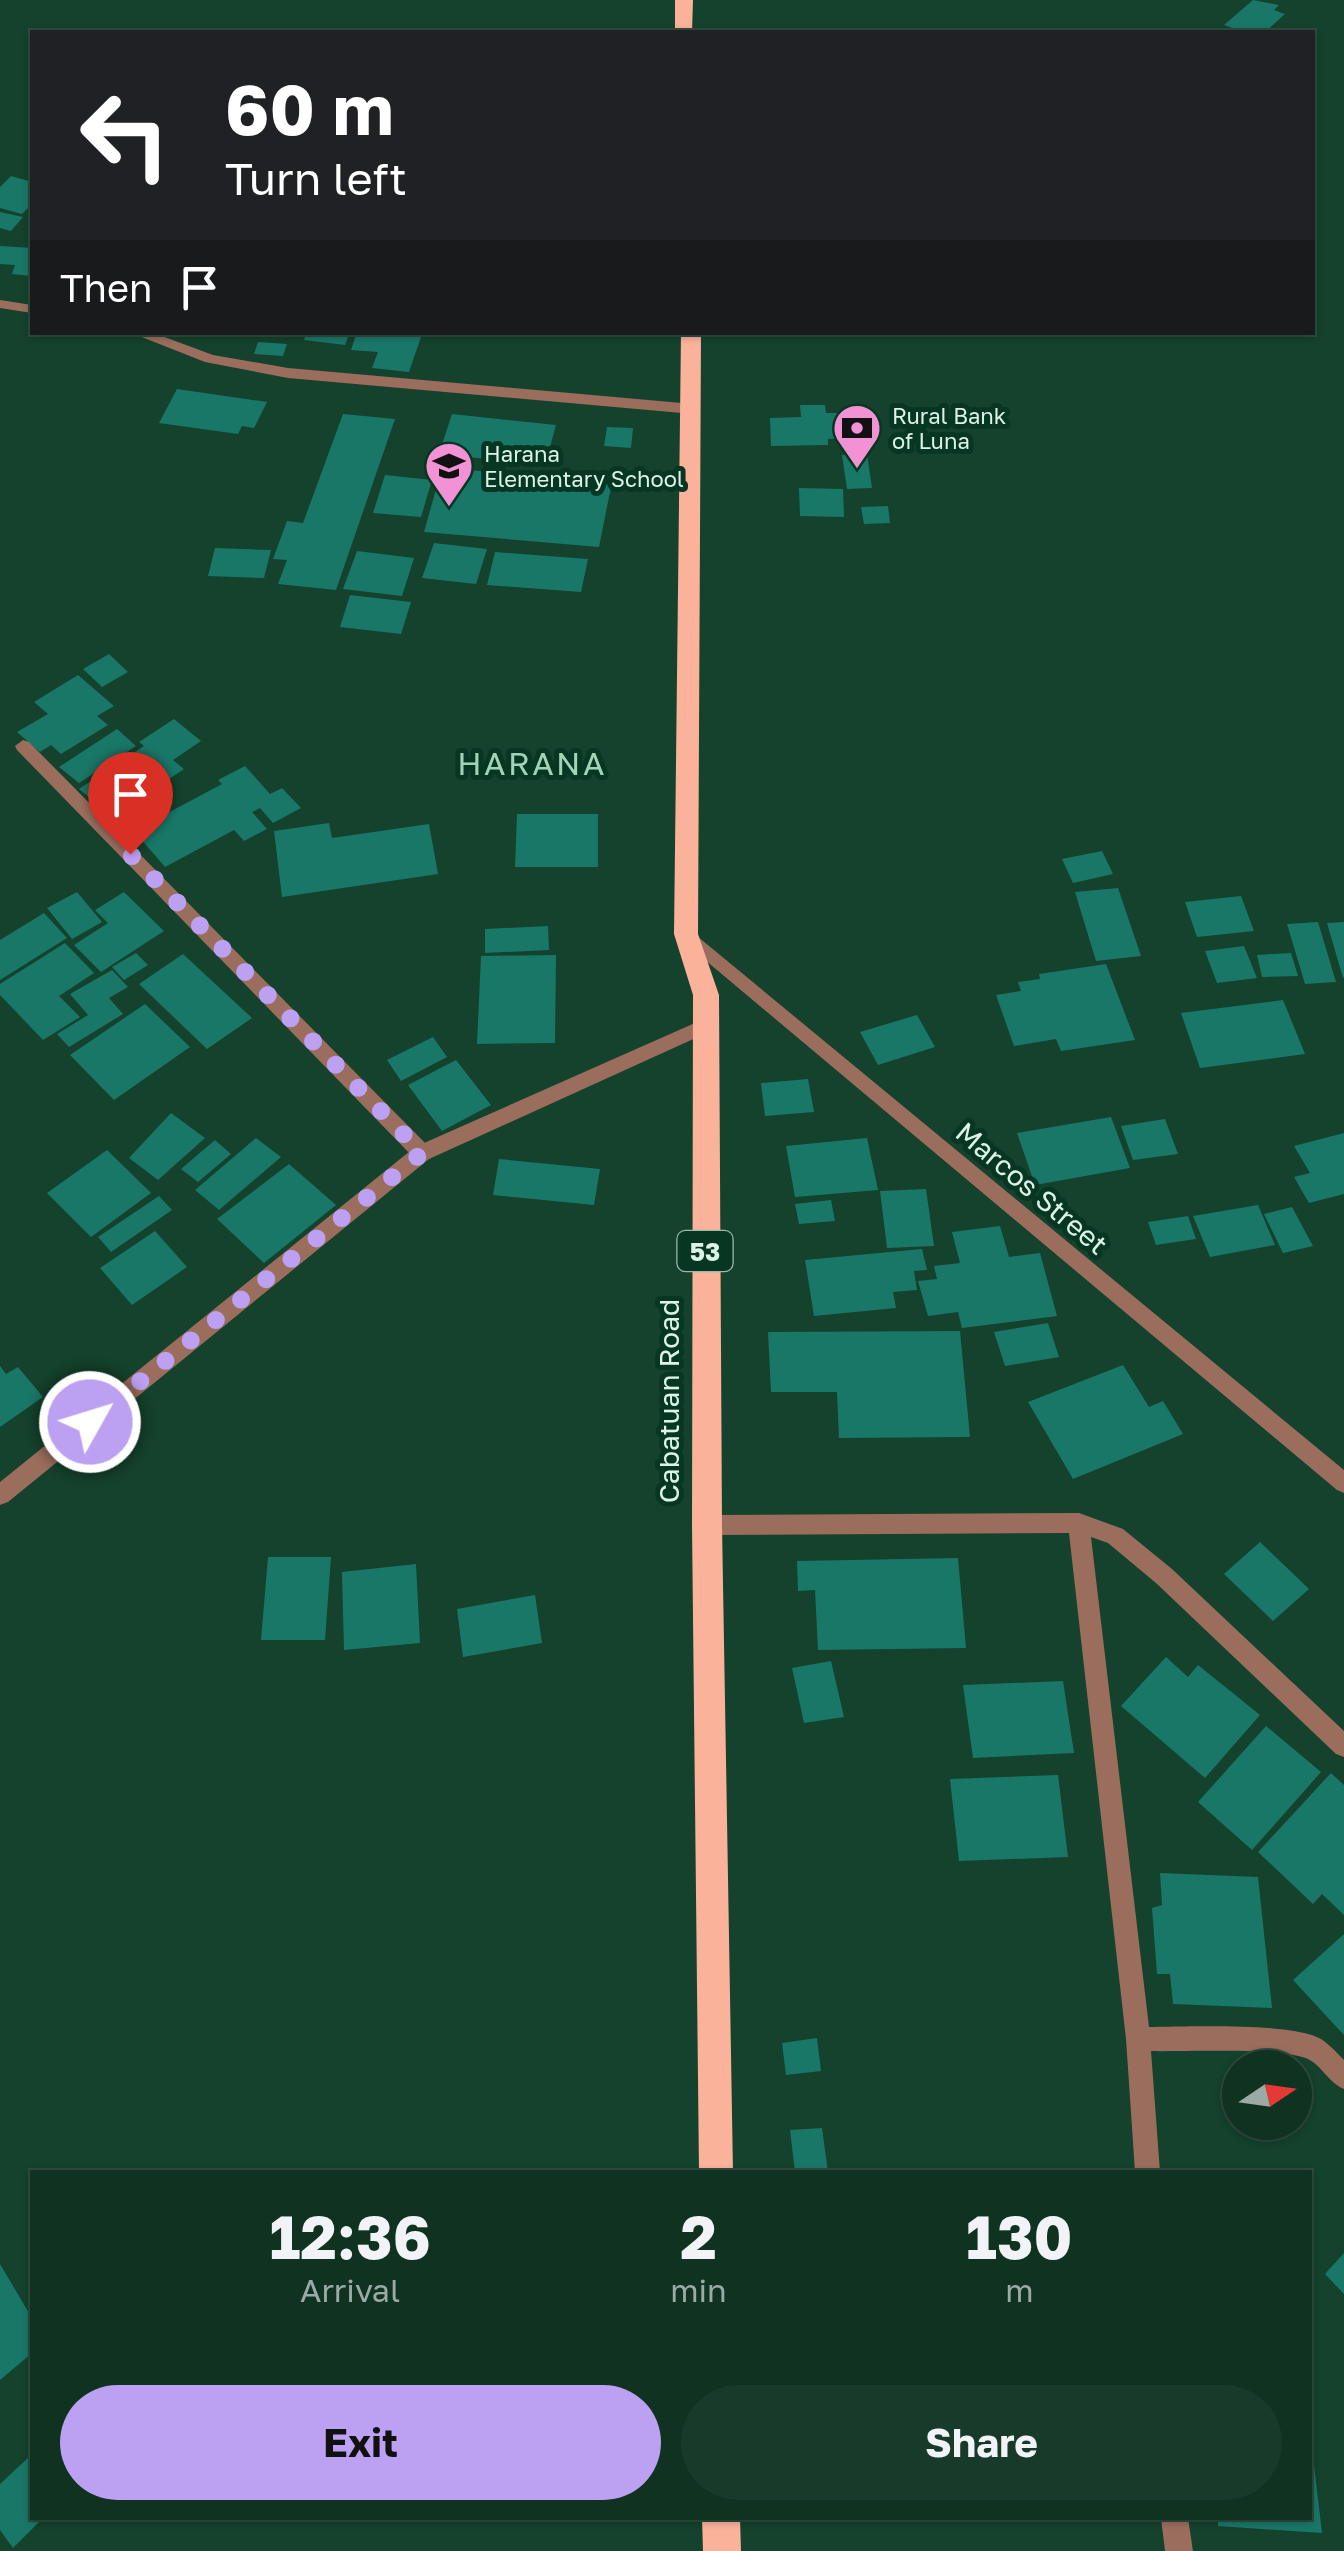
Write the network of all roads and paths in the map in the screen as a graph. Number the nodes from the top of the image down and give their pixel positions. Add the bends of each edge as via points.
1 (684, 0) edge
2 (684, 30) edge
3 (0, 304) edge
4 (30, 309) edge
5 (144, 335) edge
6 (692, 335) edge
7 (693, 409) junction
8 (23, 746) dead end
9 (686, 934) junction
10 (704, 1026) junction
11 (422, 1153) junction
12 (1344, 1483) edge
13 (0, 1495) edge
14 (1079, 1523) junction
15 (706, 1525) junction
16 (1344, 1746) edge
17 (1138, 2039) junction
18 (1344, 2077) edge
19 (716, 2170) edge
20 (1148, 2170) edge
21 (721, 2520) edge
22 (1175, 2520) edge
23 (722, 2551) edge
24 (1179, 2551) edge

1 - 2 highway
3 - 4 street
5 - 7 street via 210,359 288,373
6 - 7 highway, Cabatuan Road / 53
7 - 9 highway, Cabatuan Road / 53
8 - 11 street
9 - 10 highway, Cabatuan Road / 53 via 706,995
9 - 12 street, Marcos Street
10 - 11 street
10 - 15 highway, Cabatuan Road / 53
11 - 13 street
14 - 15 street
14 - 16 street via 1115,1536 1164,1576
14 - 17 street
15 - 19 highway, Cabatuan Road / 53
17 - 18 street via 1264,2040 1314,2048
17 - 20 street
21 - 23 highway
22 - 24 street

